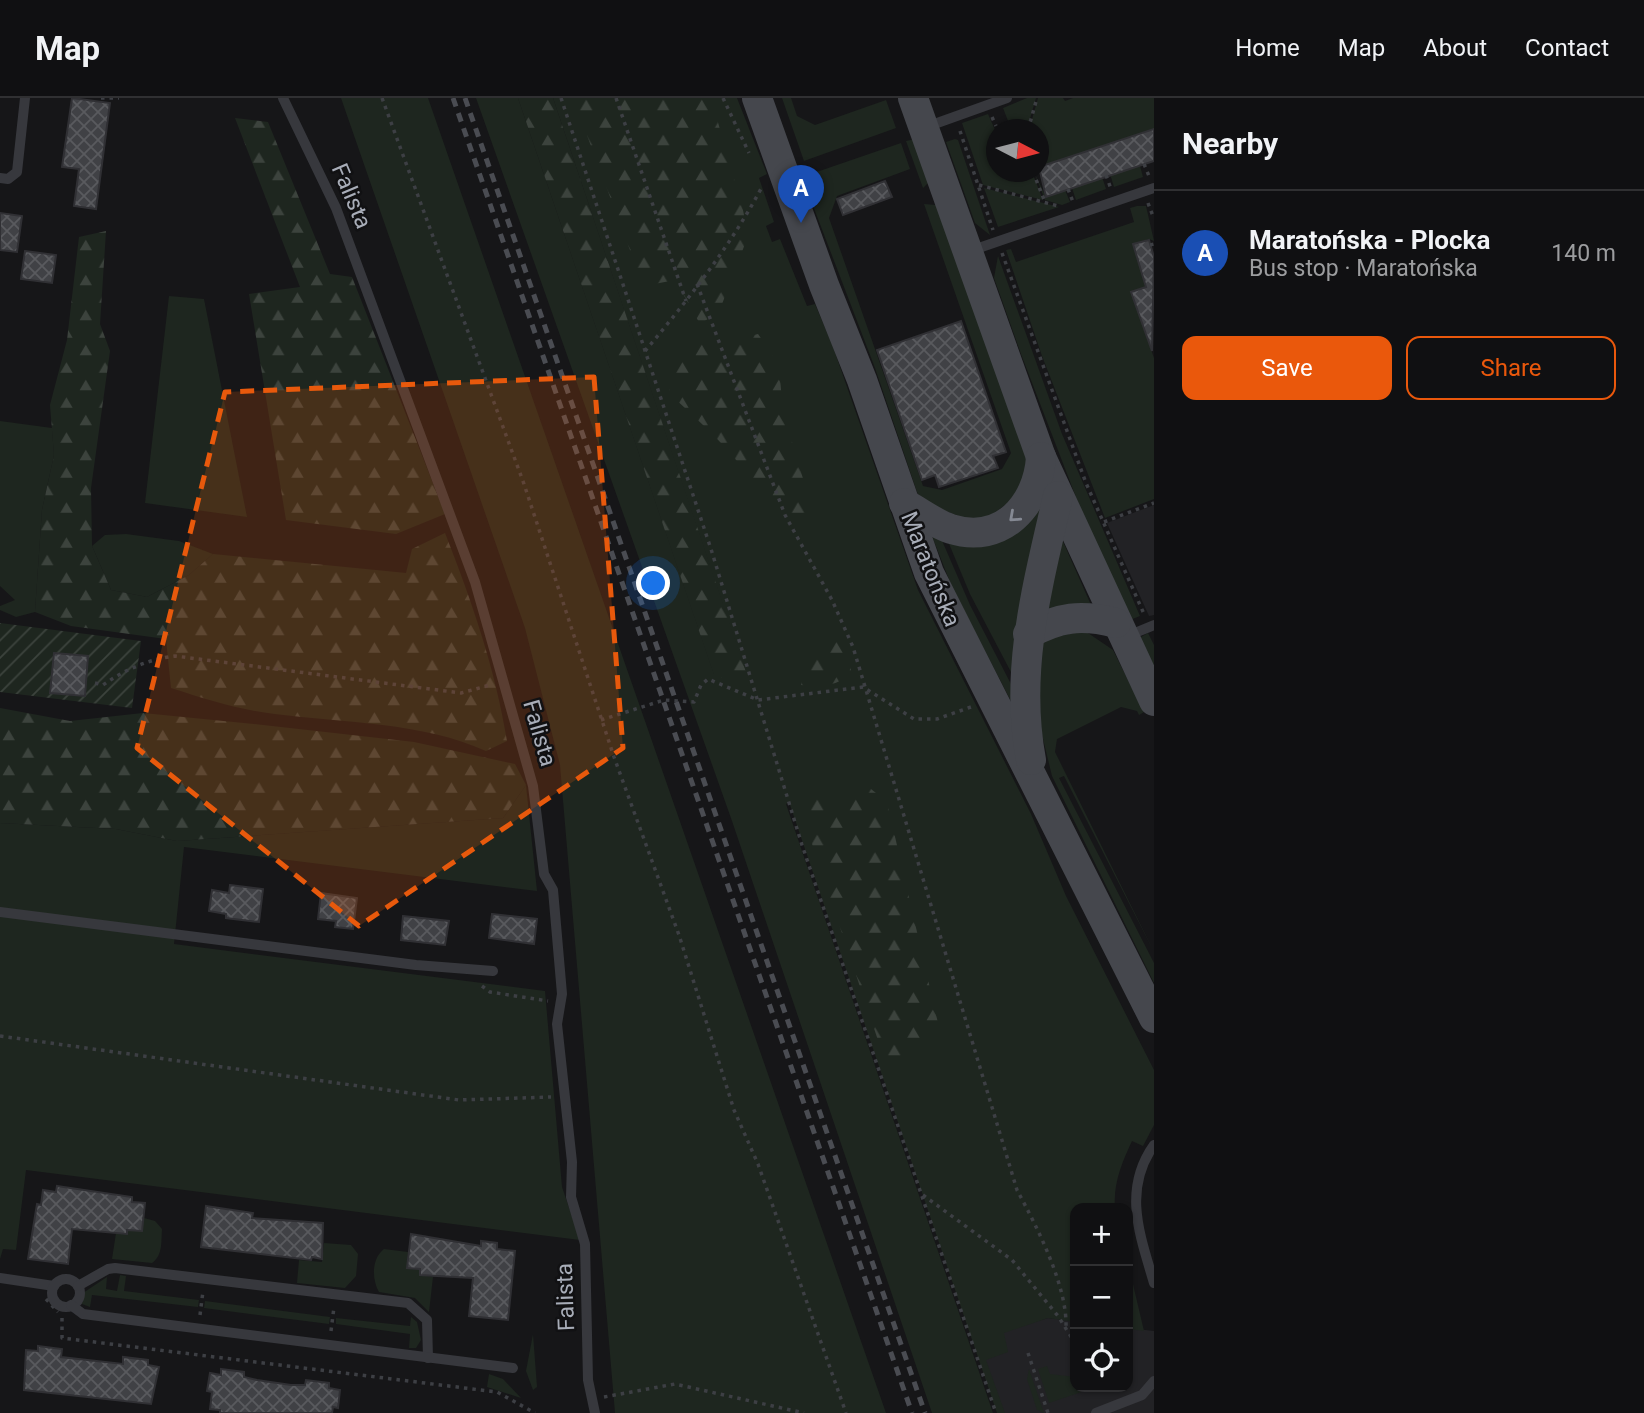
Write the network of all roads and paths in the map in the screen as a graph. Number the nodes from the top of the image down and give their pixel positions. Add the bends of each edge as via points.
1 (25, 98) edge
2 (101, 98) edge
3 (119, 98) edge
4 (283, 98) edge
5 (382, 98) edge
6 (561, 98) edge
7 (616, 98) edge
8 (723, 98) edge
9 (757, 98) edge
10 (913, 98) edge
11 (1007, 98) edge
12 (1037, 98) edge
13 (955, 116) junction
14 (1031, 119) edge
15 (923, 128) junction
16 (752, 159) dead end
17 (1144, 164) dead end
18 (1106, 175) dead end
19 (0, 178) edge
20 (770, 181) dead end
21 (1037, 182) edge
22 (1152, 183) edge
23 (979, 185) junction
24 (1068, 189) dead end
25 (1112, 191) dead end
26 (1045, 202) junction
27 (1074, 204) dead end
28 (1064, 207) dead end
29 (998, 241) junction
30 (967, 252) junction
31 (697, 284) junction
32 (685, 302) junction
33 (645, 351) junction
34 (1041, 457) junction
35 (1058, 496) junction
36 (904, 503) junction
37 (1154, 504) edge
38 (1103, 522) junction
39 (1135, 628) edge
40 (1028, 634) junction
41 (500, 670) junction
42 (95, 683) dead end
43 (863, 687) junction
44 (989, 696) junction
45 (758, 699) junction
46 (1154, 701) edge
47 (601, 720) junction
48 (1036, 788) junction
49 (0, 912) edge
50 (473, 969) junction
51 (493, 971) dead end
52 (561, 1003) junction
53 (1154, 1018) edge
54 (0, 1036) edge
55 (563, 1097) junction
56 (1154, 1145) edge
57 (922, 1194) junction
58 (0, 1278) edge
59 (1154, 1283) edge
60 (54, 1286) junction
61 (78, 1286) junction
62 (36, 1293) dead end
63 (71, 1305) junction
64 (1066, 1329) junction
65 (1070, 1335) edge
66 (1028, 1353) dead end
67 (428, 1358) junction
68 (513, 1368) dead end
69 (1154, 1381) edge
70 (591, 1399) junction
71 (535, 1413) edge
72 (595, 1413) edge
73 (804, 1413) edge
74 (846, 1413) edge
75 (996, 1413) edge
76 (1048, 1413) edge
77 (1096, 1413) edge

1 - 19 lane via 17,172 8,179
2 - 3 path
4 - 41 lane, Falista via 336,208 475,582
5 - 47 path via 524,484
6 - 33 path
7 - 32 path
8 - 16 path
9 - 36 street, Maratońska
10 - 15 street
11 - 13 lane
12 - 14 path
13 - 15 lane
13 - 23 path
15 - 30 street
17 - 22 path
18 - 25 path
20 - 31 path
21 - 26 path
22 - 29 lane
23 - 26 path
23 - 29 path
24 - 27 path
26 - 28 path
29 - 30 lane
29 - 38 path via 1050,391
30 - 34 street
31 - 32 path
31 - 43 path via 785,514 853,647
32 - 33 path
33 - 45 path
34 - 35 street
34 -> 36 street via 1037,485 1025,507 996,530 978,533 949,528
35 - 39 street
35 - 40 street
36 - 44 street, Maratońska via 938,594
37 - 38 path
38 - 39 path
39 - 40 street via 1074,616
39 - 46 street
40 - 48 street via 1025,714
41 - 42 path via 494,683 461,693 175,656 120,673 103,685
41 - 52 lane, Falista via 533,786 544,874 554,890
43 - 44 path via 914,719 937,719
43 - 45 path
43 - 64 path via 1017,1190 1036,1226 1067,1310
44 - 48 street, Maratońska
45 - 47 path via 708,679 694,702 664,700
45 - 57 path via 802,845
47 - 74 path via 679,935 734,1110 758,1164
48 - 53 street, Maratońska
49 - 50 lane
50 - 51 lane
50 - 52 path via 474,979 490,992
52 - 55 lane, Falista via 557,1024
54 - 55 path via 459,1100
55 - 70 lane, Falista via 572,1162 571,1197 585,1244
56 - 59 lane via 1140,1171 1134,1202
57 - 64 path via 1012,1260
57 - 75 path
58 - 60 lane
60 - 61 lane via 68,1279
60 - 63 lane via 52,1295 57,1303
61 - 63 lane via 78,1298
61 - 67 lane via 115,1268 408,1303 427,1320
62 - 71 path via 63,1319 62,1338 497,1392
63 - 67 lane via 83,1314
64 - 65 path
66 - 76 path
67 - 68 lane
69 - 77 lane via 1142,1395
70 - 72 lane, Falista
70 - 73 path via 675,1384

